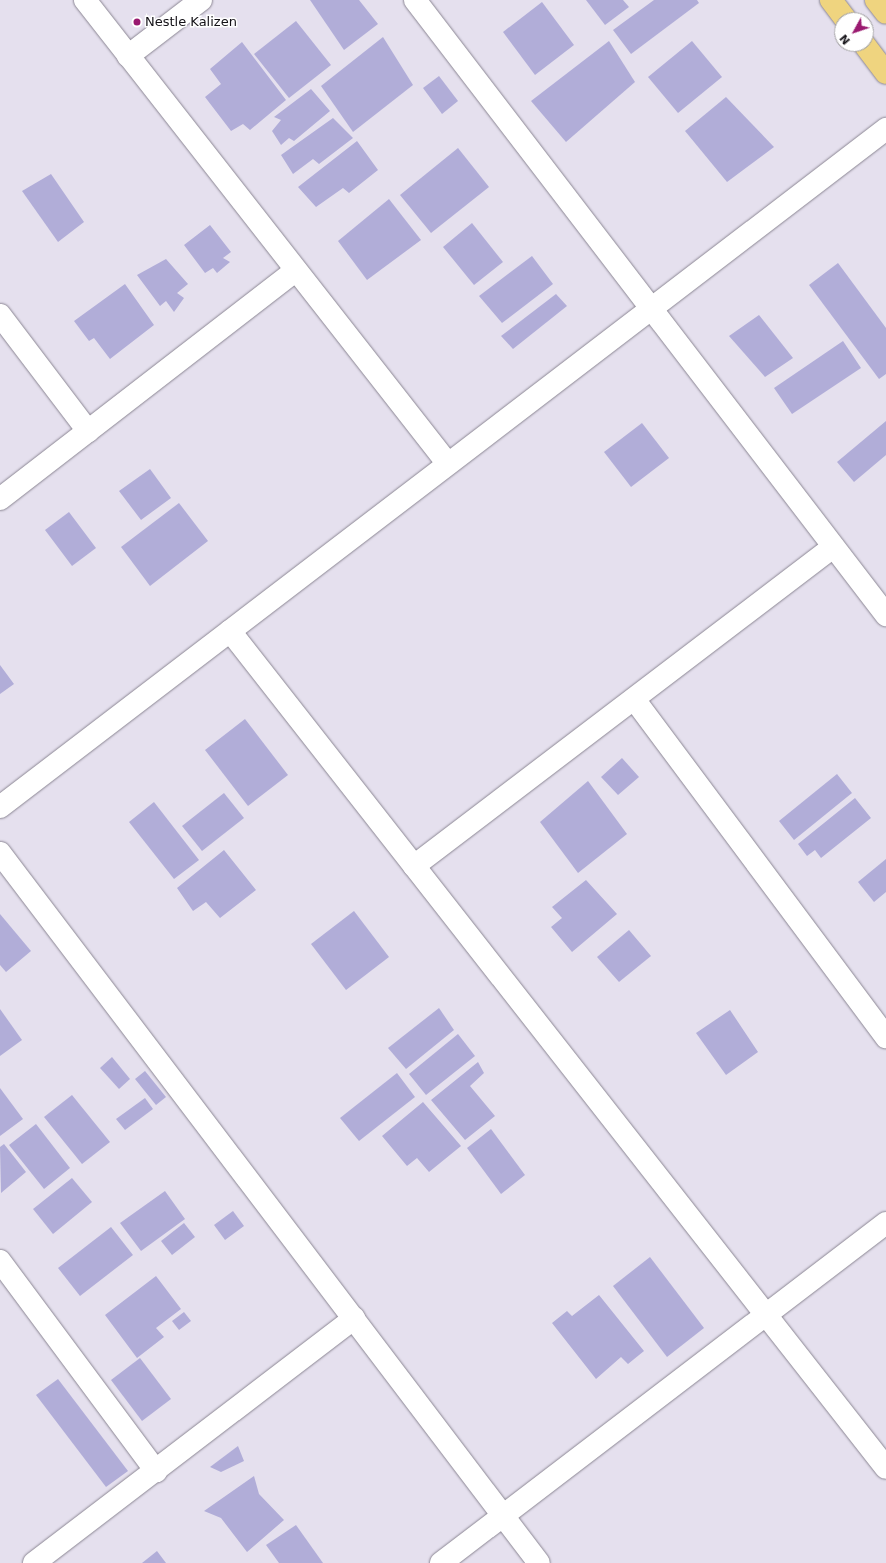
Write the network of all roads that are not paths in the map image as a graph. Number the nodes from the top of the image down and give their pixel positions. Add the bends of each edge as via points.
1 (85, 0) edge
2 (202, 0) edge
3 (415, 0) edge
4 (831, 0) edge
5 (876, 0) edge
6 (840, 12) edge
7 (886, 13) edge
8 (870, 52) edge
9 (128, 56) junction
10 (886, 73) edge
11 (886, 129) edge
12 (296, 270) junction
13 (651, 308) junction
14 (0, 315) edge
15 (88, 431) junction
16 (448, 464) junction
17 (0, 498) edge
18 (833, 547) junction
19 (886, 615) edge
20 (230, 631) junction
21 (634, 699) junction
22 (0, 807) edge
23 (0, 853) edge
24 (414, 866) junction
25 (886, 1037) edge
26 (886, 1223) edge
27 (0, 1261) edge
28 (767, 1314) junction
29 (354, 1318) junction
30 (886, 1468) edge
31 (156, 1471) junction
32 (503, 1515) junction
33 (34, 1563) edge
34 (441, 1563) edge
35 (539, 1563) edge

1 - 9 street
2 - 9 street
3 - 13 street
4 - 6 main road
5 - 7 main road
8 - 10 main road
9 - 12 street
11 - 13 street
12 - 15 street
12 - 16 street
13 - 16 street
13 - 18 street
14 - 15 street
15 - 17 street
16 - 20 street
18 - 19 street
18 - 21 street
20 - 22 street
20 - 24 street
21 - 24 street
21 - 25 street
23 - 29 street
24 - 28 street
26 - 28 street
27 - 31 street
28 - 30 street
28 - 32 street
29 - 31 street
29 - 32 street
31 - 33 street
32 - 34 street
32 - 35 street

